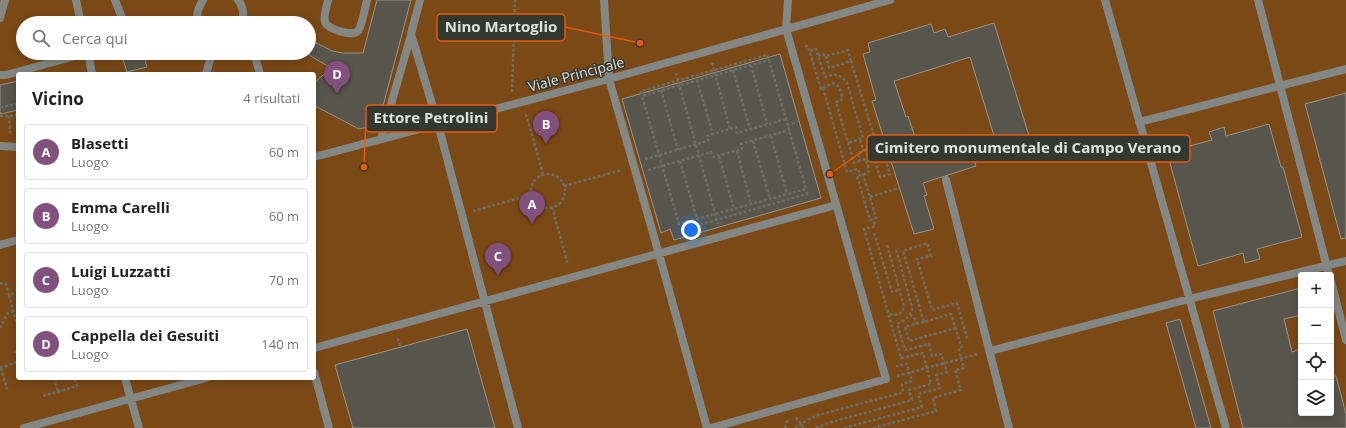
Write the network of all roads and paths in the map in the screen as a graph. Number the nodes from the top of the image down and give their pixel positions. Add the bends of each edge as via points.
1 (5, 0) edge
2 (76, 0) edge
3 (115, 0) edge
4 (203, 0) edge
5 (238, 0) edge
6 (328, 0) edge
7 (367, 0) edge
8 (420, 0) edge
9 (515, 0) edge
10 (604, 0) edge
11 (788, 0) edge
12 (890, 0) edge
13 (1105, 0) edge
14 (1258, 0) edge
15 (79, 16) edge
16 (121, 16) edge
17 (197, 16) edge
18 (244, 16) edge
19 (0, 18) edge
20 (786, 29) junction
21 (411, 34) junction
22 (806, 46) dead end
23 (763, 51) dead end
24 (810, 51) junction
25 (764, 56) dead end
26 (818, 56) junction
27 (826, 56) junction
28 (768, 57) dead end
29 (61, 60) edge
30 (89, 60) edge
31 (210, 60) edge
32 (256, 60) edge
33 (851, 61) junction
34 (712, 62) dead end
35 (750, 62) junction
36 (732, 68) junction
37 (1346, 69) edge
38 (675, 71) dead end
39 (16, 72) edge
40 (17, 72) edge
41 (92, 72) edge
42 (207, 72) edge
43 (259, 72) edge
44 (715, 72) junction
45 (0, 75) edge
46 (697, 78) junction
47 (608, 79) junction
48 (512, 80) dead end
49 (678, 83) junction
50 (1281, 86) junction
51 (660, 88) junction
52 (823, 88) junction
53 (642, 94) dead end
54 (16, 104) edge
55 (0, 107) edge
56 (16, 114) edge
57 (0, 116) edge
58 (9, 116) junction
59 (786, 119) junction
60 (528, 122) dead end
61 (796, 122) dead end
62 (1139, 122) junction
63 (438, 124) junction
64 (768, 124) junction
65 (9, 125) dead end
66 (787, 125) junction
67 (730, 129) junction
68 (750, 129) junction
69 (789, 130) junction
70 (713, 134) junction
71 (771, 136) junction
72 (381, 139) junction
73 (860, 140) junction
74 (753, 141) junction
75 (848, 143) junction
76 (696, 144) junction
77 (0, 146) edge
78 (16, 147) edge
79 (678, 150) junction
80 (737, 151) junction
81 (864, 152) junction
82 (659, 155) junction
83 (316, 156) edge
84 (699, 156) junction
85 (719, 156) junction
86 (644, 159) dead end
87 (680, 161) junction
88 (860, 161) junction
89 (663, 166) junction
90 (647, 170) dead end
91 (615, 172) dead end
92 (543, 174) junction
93 (861, 175) junction
94 (946, 180) dead end
95 (564, 186) junction
96 (900, 188) dead end
97 (806, 191) dead end
98 (531, 195) junction
99 (788, 196) junction
100 (867, 197) junction
101 (770, 201) junction
102 (836, 205) junction
103 (752, 206) junction
104 (552, 207) junction
105 (480, 209) dead end
106 (734, 212) junction
107 (716, 217) junction
108 (698, 222) junction
109 (874, 234) dead end
110 (682, 235) dead end
111 (721, 237) junction
112 (16, 240) edge
113 (0, 244) edge
114 (887, 245) dead end
115 (896, 249) dead end
116 (659, 254) junction
117 (567, 260) dead end
118 (1346, 261) edge
119 (1327, 266) junction
120 (1328, 272) edge
121 (0, 283) edge
122 (900, 290) junction
123 (16, 293) edge
124 (1334, 293) edge
125 (8, 295) junction
126 (1189, 299) junction
127 (485, 302) junction
128 (13, 311) junction
129 (889, 314) dead end
130 (910, 314) junction
131 (16, 322) edge
132 (924, 322) junction
133 (917, 324) junction
134 (0, 328) edge
135 (956, 328) junction
136 (399, 340) dead end
137 (1346, 340) edge
138 (968, 341) dead end
139 (316, 347) edge
140 (400, 347) dead end
141 (990, 351) junction
142 (977, 354) dead end
143 (962, 358) junction
144 (16, 363) edge
145 (944, 363) junction
146 (0, 368) edge
147 (905, 374) dead end
148 (316, 379) edge
149 (55, 380) edge
150 (76, 380) edge
151 (126, 380) edge
152 (199, 380) edge
153 (7, 389) dead end
154 (58, 392) junction
155 (43, 396) dead end
156 (131, 399) junction
157 (788, 418) dead end
158 (801, 423) dead end
159 (24, 428) edge
160 (139, 428) edge
161 (329, 428) edge
162 (518, 428) edge
163 (707, 428) edge
164 (711, 428) edge
165 (785, 428) edge
166 (804, 428) edge
167 (844, 428) edge
168 (873, 428) edge
169 (1009, 428) edge
170 (1226, 428) edge

1 - 19 lane
2 - 15 lane
3 - 16 lane
4 - 17 lane
5 - 18 lane
6 - 7 lane via 324,18 326,25 354,33 359,29
8 - 21 lane
9 - 48 path
10 - 47 lane
11 - 20 lane
12 - 20 lane, Viale Principale
13 - 62 lane
14 - 50 lane
20 - 47 lane, Viale Principale
20 - 102 lane
21 - 63 lane
21 - 72 lane
22 - 24 path
23 - 25 path
24 - 26 path via 816,49
24 - 52 path via 821,89
26 - 27 path
26 - 73 path via 824,77 836,74 846,81 863,138
27 - 33 path via 848,50
27 - 33 path via 829,68
28 - 35 path
29 - 40 lane
30 - 41 lane
31 - 42 lane
32 - 43 lane
33 - 81 path via 873,134 880,143 890,174 880,177 871,149
34 - 44 path
35 - 36 path
35 - 36 path
35 - 59 path via 769,60
35 - 64 path
36 - 44 path
36 - 44 path
36 - 68 path
37 - 50 lane
38 - 49 path
39 - 45 lane
44 - 46 path
44 - 46 path
44 - 67 path
46 - 49 path
46 - 49 path
46 - 70 path
47 - 63 lane, Viale Principale
47 - 116 lane
49 - 51 path
49 - 51 path
49 - 76 path
50 - 62 lane
50 - 119 lane
51 - 53 path via 641,91
51 - 79 path
51 - 82 path via 642,96
52 - 75 path via 832,83 839,86 842,99 836,102
52 - 93 path via 848,172 858,169
54 - 55 path
56 - 58 path
57 - 58 path
58 - 65 path
59 - 64 path
59 - 66 path
60 - 92 path
61 - 66 path
62 - 126 lane
63 - 72 lane, Viale Principale
63 - 127 lane
64 - 68 path
66 - 69 path
67 - 68 path via 736,127 737,133
67 - 70 path
69 - 71 path
69 - 99 path via 806,189
70 - 76 path via 707,136 708,141
71 - 74 path
71 - 99 path
72 - 83 lane, Viale Principale
73 - 75 path
73 - 81 path
74 - 80 path via 740,144 742,149
74 - 101 path
75 - 88 path via 854,163
76 - 79 path
76 - 84 path
77 - 78 lane
79 - 82 path
80 - 85 path
80 - 103 path
81 - 88 path via 858,153
82 - 86 path
82 - 89 path
84 - 85 path via 711,152 713,157
84 - 87 path
84 - 107 path
85 - 106 path
87 - 89 path
87 - 108 path
88 - 93 path via 866,159 869,170 868,173
89 - 90 path
89 - 108 path via 679,224
91 - 95 path
92 - 95 path via 555,175
92 - 98 path via 534,179 530,189
93 - 100 path
93 - 100 path via 857,176
94 - 141 lane
95 - 104 path via 564,198
96 - 100 path
97 - 99 path via 807,194
98 - 104 path via 532,200 540,207
98 - 105 path
99 - 101 path
99 - 101 path
100 - 100 path via 870,220 876,218
101 - 103 path
101 - 103 path
102 - 111 lane
102 - 164 lane via 886,379
103 - 106 path
103 - 106 path
104 - 117 path
106 - 107 path
106 - 107 path
107 - 108 path
107 - 108 path
107 - 111 path
108 - 110 path via 680,228
109 - 122 path via 892,292
111 - 116 lane
112 - 113 lane
114 - 122 path
115 - 130 path via 912,303
116 - 127 lane
116 - 163 lane
118 - 119 lane
119 - 120 lane
119 - 126 lane
121 - 125 path via 6,284
122 - 129 path via 904,310 896,315
123 - 125 path
124 - 137 lane
125 - 128 path
126 - 141 lane
126 - 170 lane
127 - 139 lane
127 - 162 lane
128 - 131 path
128 - 134 path via 8,313
130 - 133 path
130 - 145 path via 897,324 905,350 929,344 932,356 942,354
132 - 133 path
132 - 135 path via 951,314
132 - 138 path via 903,251 927,243 931,256 917,259 932,310 958,303
133 - 135 path via 905,327 909,341
135 - 143 path
136 - 140 path
141 - 169 lane
142 - 143 path
143 - 145 path
143 - 168 path via 964,368 955,370 961,390 933,398 936,411
144 - 146 path
145 - 147 path
145 - 167 path via 947,372 936,375 940,388 918,394 922,407
146 - 153 path
148 - 161 lane
149 - 154 path
150 - 154 path via 78,386
151 - 156 lane
152 - 156 lane
154 - 155 path
156 - 159 lane
156 - 160 lane
157 - 165 path
158 - 166 path

